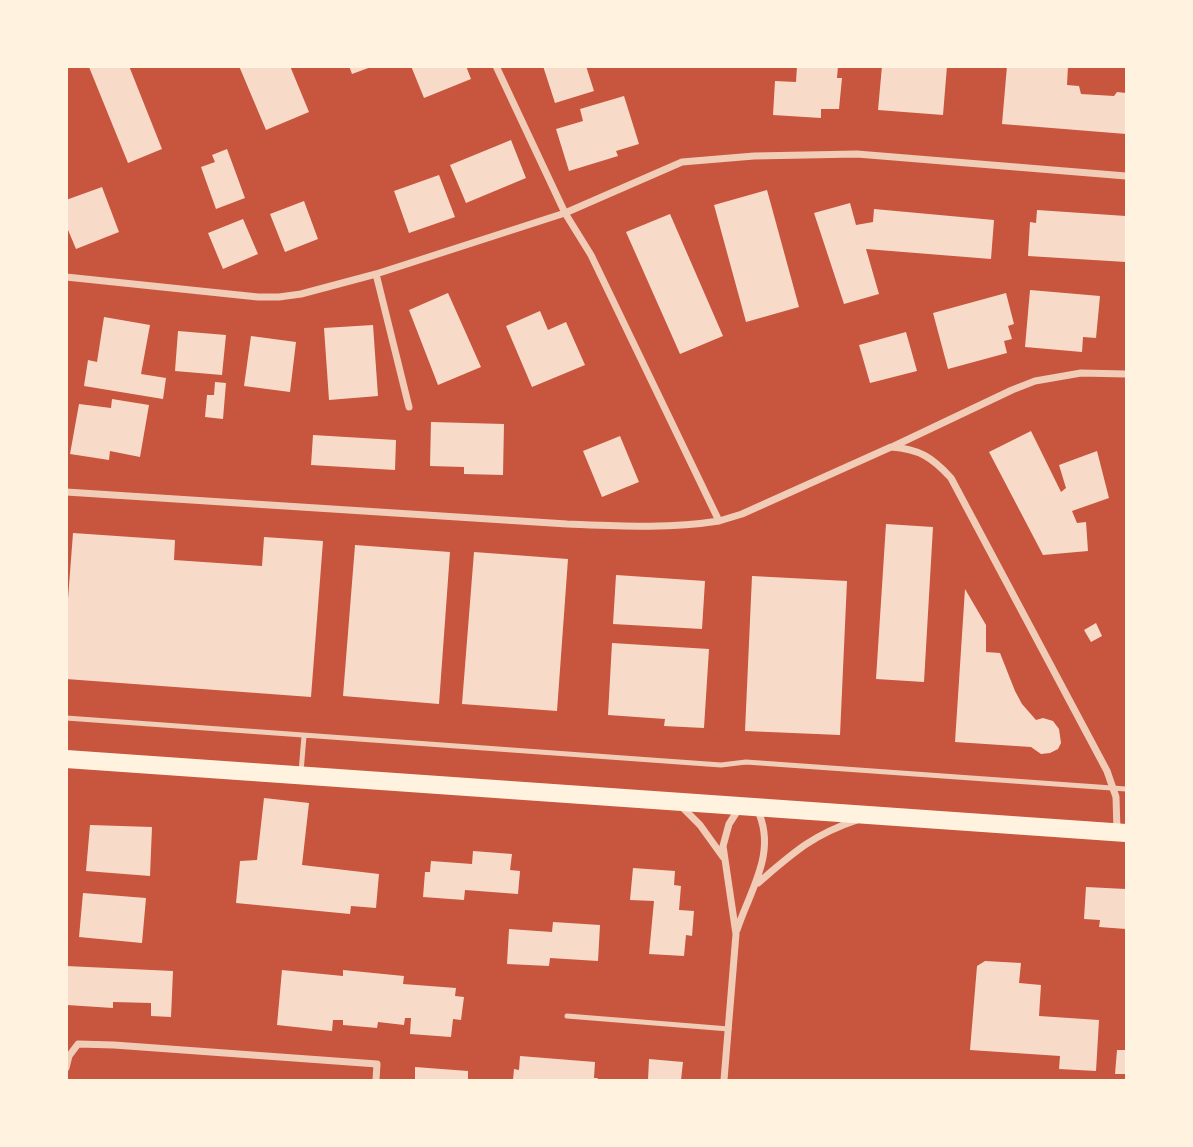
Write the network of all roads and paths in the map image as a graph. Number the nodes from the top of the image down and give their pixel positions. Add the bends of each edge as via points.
1 (496, 66) edge
2 (1126, 176) edge
3 (565, 213) junction
4 (376, 274) junction
5 (66, 277) edge
6 (1126, 374) edge
7 (409, 407) dead end
8 (891, 447) junction
9 (66, 492) edge
10 (719, 521) junction
11 (66, 718) edge
12 (304, 736) junction
13 (66, 759) edge
14 (301, 775) junction
15 (1114, 789) junction
16 (1126, 789) edge
17 (676, 802) junction
18 (748, 806) junction
19 (874, 815) junction
20 (1122, 832) edge
21 (724, 857) junction
22 (758, 883) junction
23 (736, 934) junction
24 (566, 1016) dead end
25 (729, 1029) junction
26 (66, 1068) edge
27 (376, 1080) edge
28 (724, 1080) edge

1 - 3 street
2 - 3 street via 857,154 754,156 682,162
3 - 4 street
3 - 10 street via 591,255
4 - 5 street via 279,297
4 - 7 street
6 - 8 street via 1081,373 1035,381
8 - 10 street
8 - 15 street via 922,453 951,478
9 - 10 street via 593,525 685,526
11 - 12 lane
12 - 14 lane
12 - 15 lane
13 - 14 main road
14 - 17 main road
15 - 16 lane
15 - 20 street
17 - 18 main road
17 - 21 street via 692,815
18 - 19 main road
18 - 21 street via 729,824
18 - 22 street via 764,826
19 - 20 main road
19 - 22 street via 828,830 802,845
21 - 23 street
22 - 23 street
23 - 25 street
24 - 25 lane
25 - 28 street
26 - 27 street via 78,1044 102,1044 377,1064

